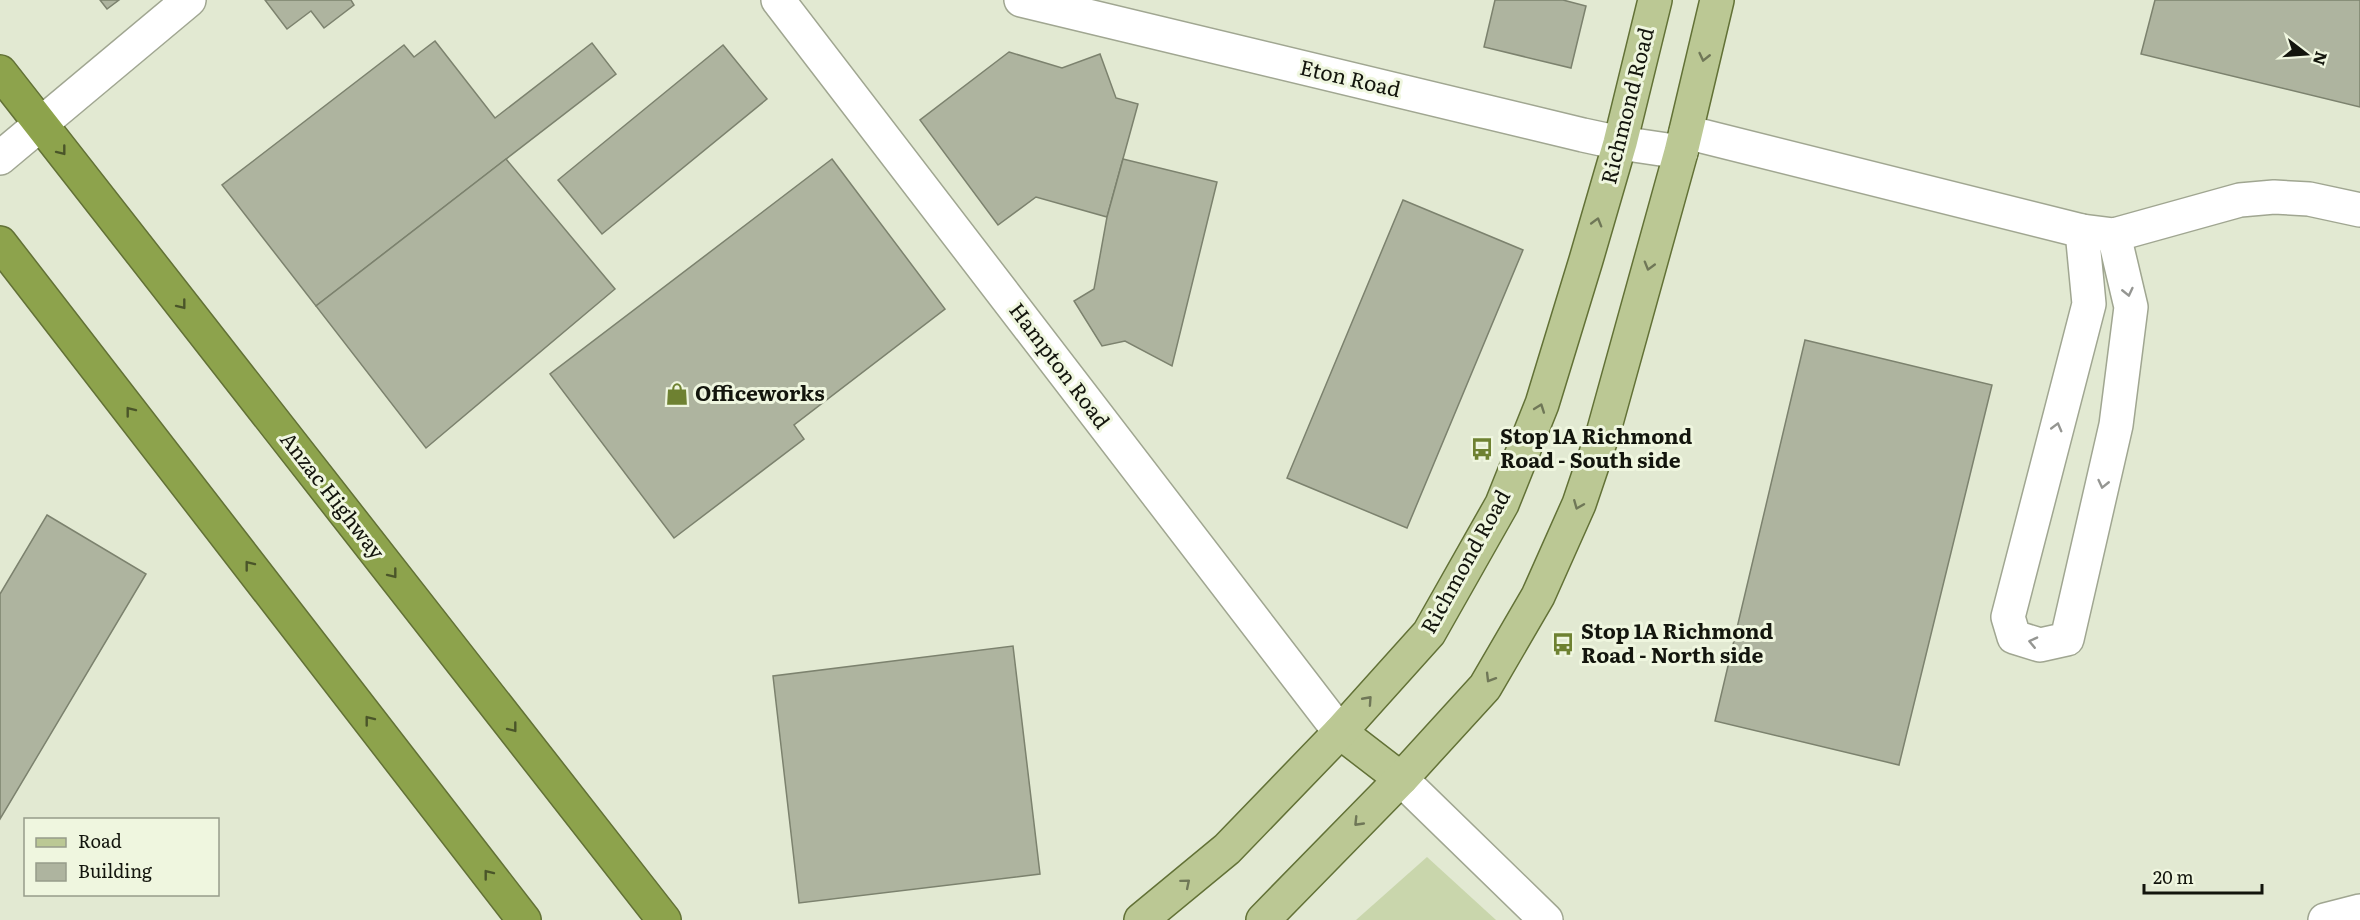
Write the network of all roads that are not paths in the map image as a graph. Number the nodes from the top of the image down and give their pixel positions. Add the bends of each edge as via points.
1 (189, 0) edge
2 (778, 0) edge
3 (1021, 0) edge
4 (1655, 0) edge
5 (1717, 0) edge
6 (0, 72) edge
7 (40, 124) junction
8 (1684, 142) junction
9 (1620, 143) junction
10 (0, 158) edge
11 (2360, 210) edge
12 (2082, 231) junction
13 (2114, 235) junction
14 (0, 243) edge
15 (1340, 732) junction
16 (1401, 779) junction
17 (2360, 911) edge
18 (524, 920) edge
19 (664, 920) edge
20 (1141, 920) edge
21 (1263, 920) edge
22 (1546, 920) edge
23 (2325, 920) edge

1 - 7 street
2 - 15 street, Hampton Road
3 - 9 street, Eton Road
4 - 9 main road, Richmond Road
5 -> 8 main road
6 - 7 highway, Anzac Highway
7 - 10 street
7 -> 19 highway, Anzac Highway
8 - 9 street, Eton Road
8 - 12 street, Eton Road
8 -> 16 main road via 1604,430 1570,525 1538,596 1485,687
15 -> 9 main road, Richmond Road via 1429,633 1502,504 1542,404
11 - 13 street via 2274,196 2240,200
12 - 13 street, Eton Road
13 -> 12 street via 2131,308 2116,425 2067,639 2040,645 2014,637 2008,617 2089,304
18 -> 14 highway
15 - 16 main road
20 -> 15 main road, Richmond Road via 1227,849
16 -> 21 main road
16 - 22 street
17 - 23 street

